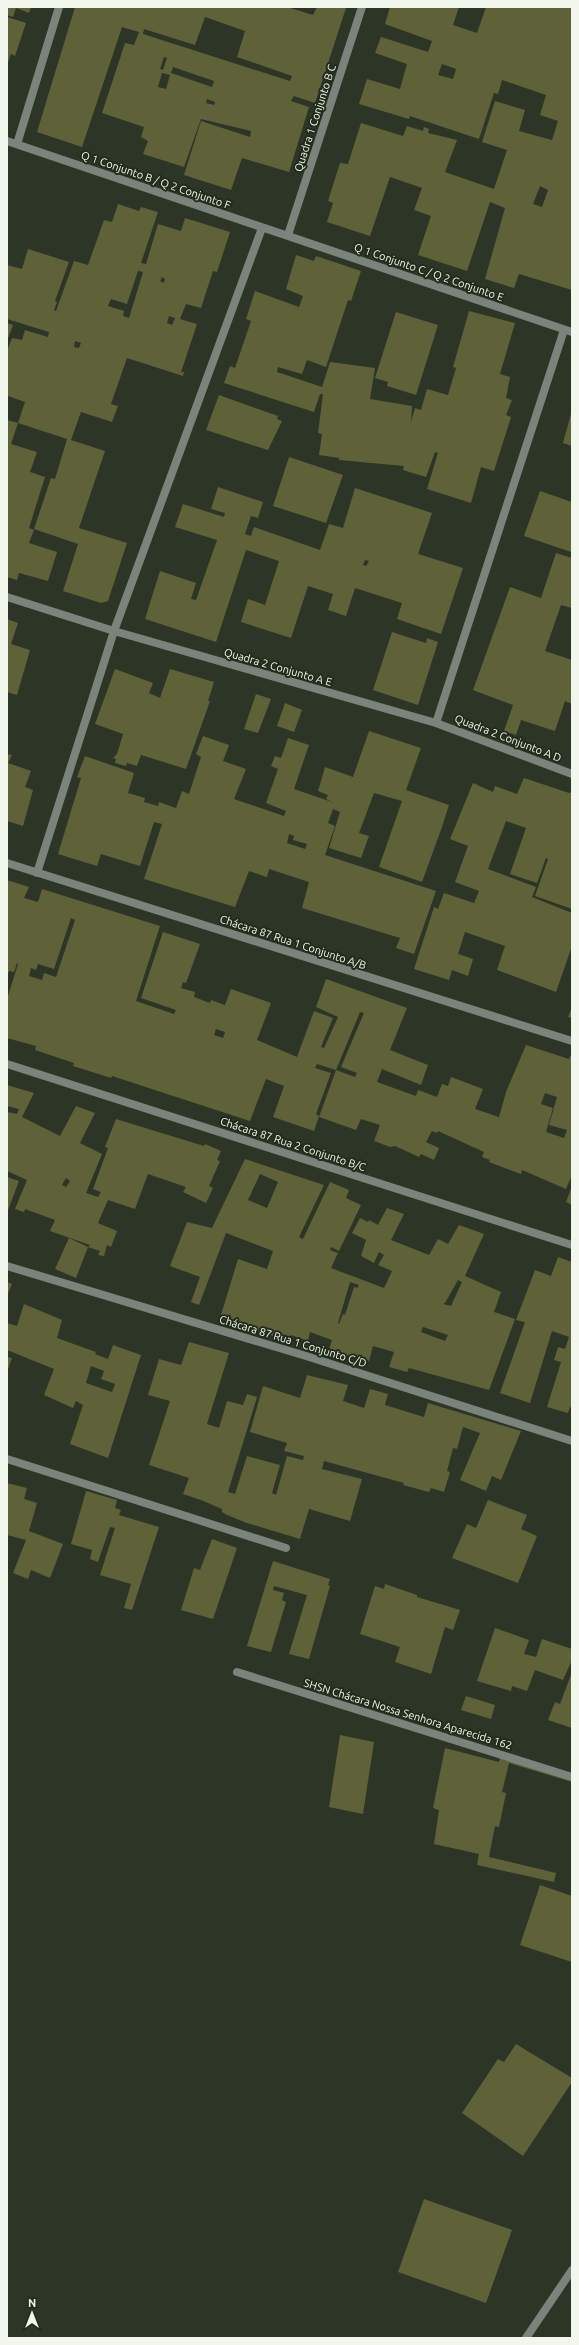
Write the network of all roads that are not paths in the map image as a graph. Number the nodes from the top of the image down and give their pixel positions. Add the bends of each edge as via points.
1 (59, 7) edge
2 (362, 7) edge
3 (7, 141) edge
4 (17, 144) junction
5 (262, 228) junction
6 (288, 235) junction
7 (568, 331) edge
8 (7, 597) edge
9 (114, 631) junction
10 (436, 723) junction
11 (572, 774) edge
12 (7, 863) edge
13 (37, 873) junction
14 (572, 1041) edge
15 (7, 1064) edge
16 (572, 1245) edge
17 (7, 1266) edge
18 (572, 1441) edge
19 (7, 1459) edge
20 (286, 1548) dead end
21 (237, 1672) dead end
22 (572, 1777) edge
23 (572, 2270) edge
24 (526, 2338) edge

1 - 4 street
2 - 6 street, Quadra 1 Conjunto B C
3 - 4 street, Q 1 Conjunto B / Q 2 Conjunto F
4 - 5 street, Q 1 Conjunto B / Q 2 Conjunto F
5 - 6 street, Q 1 Conjunto B / Q 2 Conjunto F
5 - 9 street
6 - 7 street, Q 1 Conjunto C / Q 2 Conjunto E
7 - 10 street
8 - 9 street, Quadra 2 Conjunto A E
9 - 10 street, Quadra 2 Conjunto A E
9 - 13 street
10 - 11 street, Quadra 2 Conjunto A D
12 - 13 street, Chácara 87 Rua 1 Conjunto A/B
13 - 14 street, Chácara 87 Rua 1 Conjunto A/B
15 - 16 street, Chácara 87 Rua 2 Conjunto B/C
17 - 18 street, Chácara 87 Rua 1 Conjunto C/D via 306,1356
19 - 20 street
21 - 22 street, SHSN Chácara Nossa Senhora Aparecida 162
23 - 24 street

